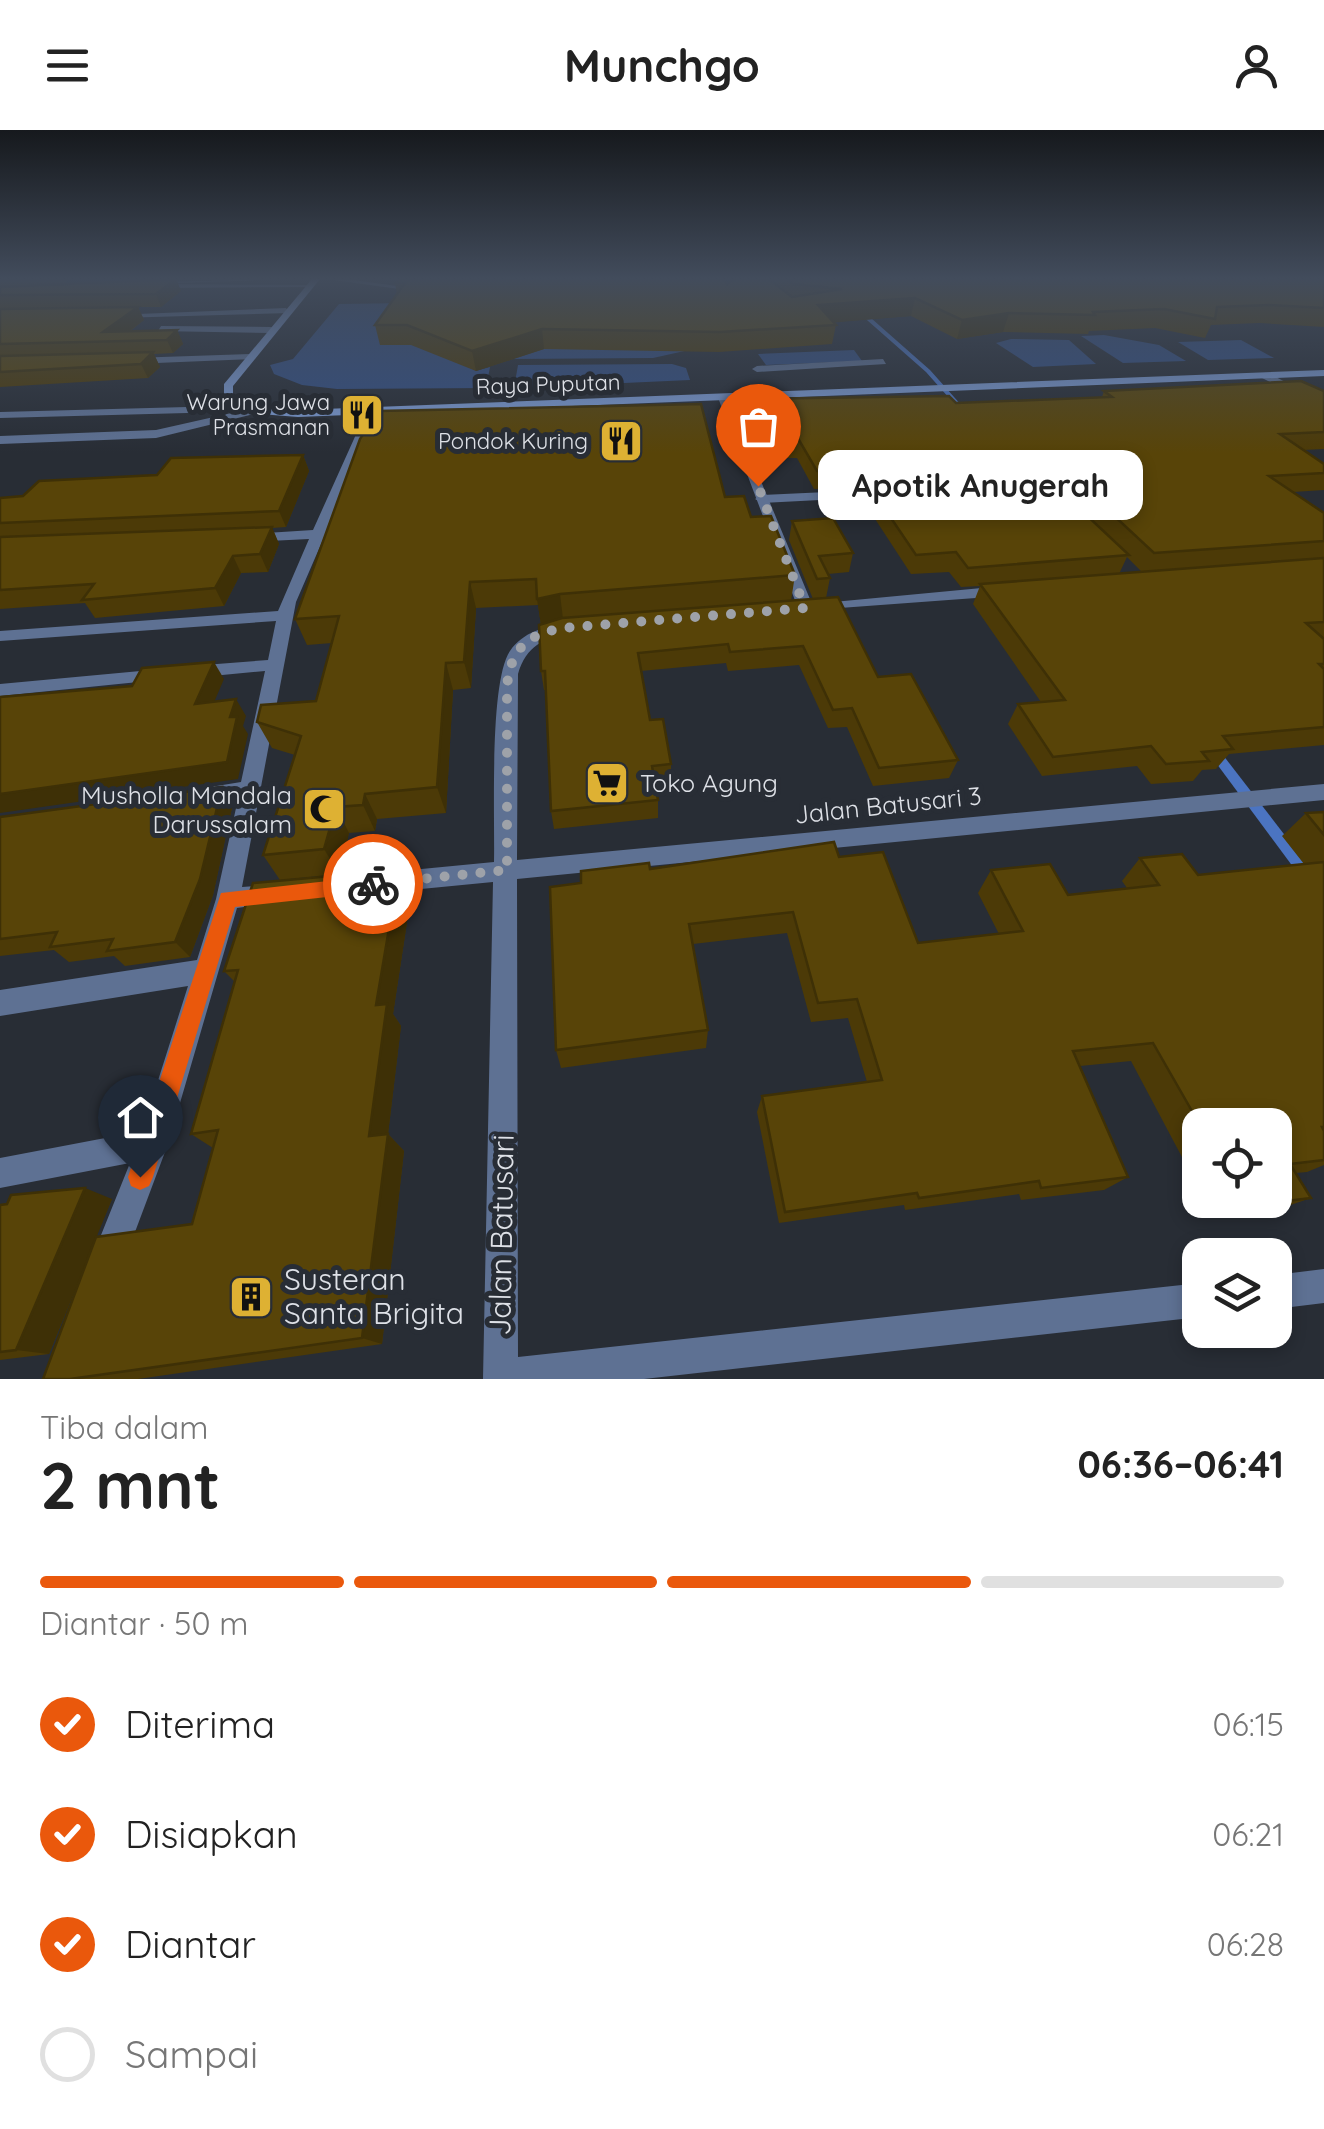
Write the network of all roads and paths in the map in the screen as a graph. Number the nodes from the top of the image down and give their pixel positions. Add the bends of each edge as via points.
1 (266, 337) edge
2 (250, 358) junction
3 (113, 362) edge
4 (883, 362) dead end
5 (758, 369) dead end
6 (1324, 373) edge
7 (1264, 375) junction
8 (721, 396) junction
9 (234, 402) junction
10 (1324, 406) edge
11 (258, 410) junction
12 (372, 410) junction
13 (0, 415) edge
14 (0, 440) edge
15 (914, 492) edge
16 (762, 499) junction
17 (317, 534) junction
18 (229, 539) edge
19 (1030, 588) edge
20 (805, 608) junction
21 (785, 610) edge
22 (285, 616) junction
23 (580, 627) edge
24 (0, 636) edge
25 (274, 665) junction
26 (0, 690) edge
27 (252, 789) junction
28 (1324, 792) edge
29 (174, 799) edge
30 (507, 870) junction
31 (358, 886) edge
32 (302, 892) edge
33 (228, 899) junction
34 (206, 971) junction
35 (0, 1003) edge
36 (153, 1144) junction
37 (0, 1173) edge
38 (1324, 1286) edge
39 (96, 1288) edge
40 (1292, 1290) edge
41 (1182, 1302) edge
42 (499, 1378) edge

1 - 2 main road
2 - 3 street
2 - 9 main road via 228,386
4 - 5 street
6 - 7 main road, Raya Puputan
7 - 8 main road, Raya Puputan
7 - 10 street
8 - 12 main road, Raya Puputan
8 - 16 street
9 - 11 main road, Raya Puputan
9 - 13 street via 187,410
11 - 12 main road, Raya Puputan
11 - 14 street via 156,434
12 - 17 street
15 - 16 street
16 - 20 street
17 - 18 street
17 - 22 street
19 - 20 street
20 - 21 street
22 - 24 street
22 - 25 street
23 - 30 street, Jalan Batusari via 532,637 510,662
25 - 26 street
25 - 27 street
27 - 29 street
27 - 33 street
28 - 30 street, Jalan Batusari 3
30 - 31 street, Jalan Batusari 3
30 - 42 street, Jalan Batusari
32 - 33 street
33 - 34 street
34 - 35 street
34 - 36 street
36 - 37 street
36 - 39 street
38 - 40 street
41 - 42 street, Jalan Batusari

